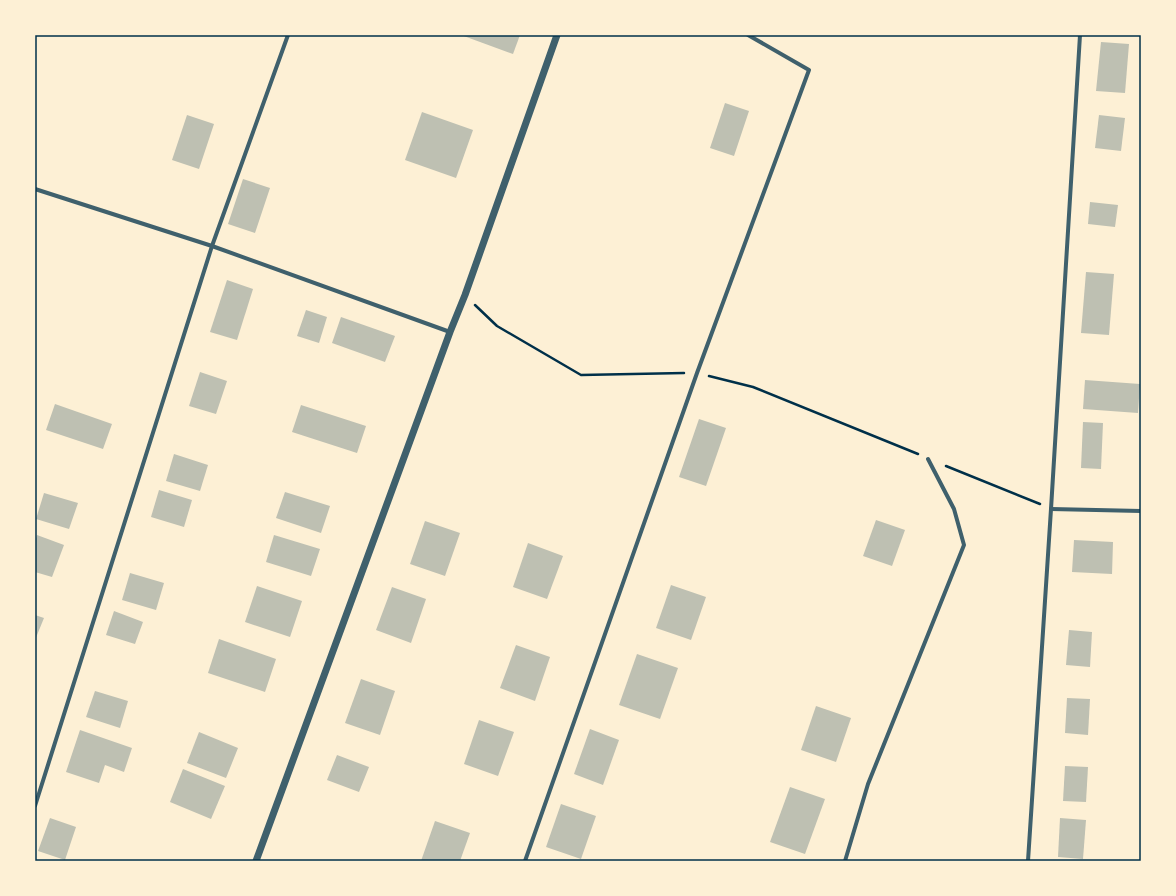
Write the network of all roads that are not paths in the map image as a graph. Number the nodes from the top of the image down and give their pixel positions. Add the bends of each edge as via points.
1 (288, 35) edge
2 (557, 35) edge
3 (748, 35) edge
4 (1080, 35) edge
5 (35, 189) edge
6 (212, 246) junction
7 (450, 332) junction
8 (928, 459) road end
9 (1051, 509) junction
10 (1141, 511) edge
11 (35, 806) edge
12 (256, 861) edge
13 (525, 861) edge
14 (845, 861) edge
15 (1028, 861) edge

1 - 6 street
2 - 7 street
3 - 13 street via 808,70 697,373
4 - 9 street
5 - 6 street
6 - 7 street
6 - 11 street
7 - 12 street
8 - 14 street via 954,509 964,545 868,784
9 - 10 street
9 - 15 street

